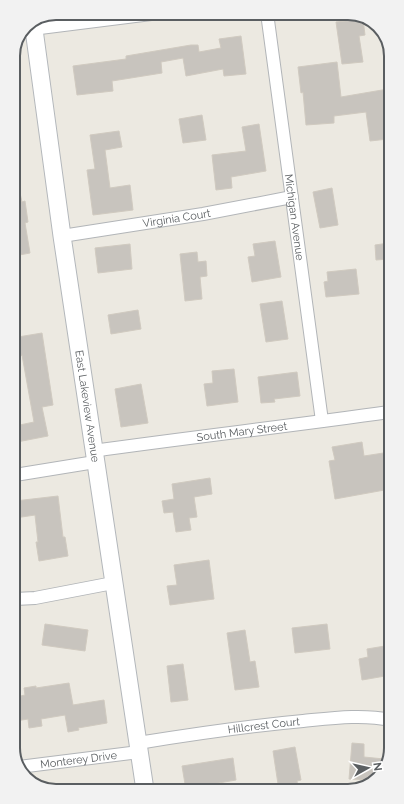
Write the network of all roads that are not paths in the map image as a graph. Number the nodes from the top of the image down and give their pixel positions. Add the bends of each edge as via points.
1 (95, 20) edge
2 (267, 20) edge
3 (36, 26) edge
4 (31, 30) edge
5 (292, 197) junction
6 (62, 236) junction
7 (384, 413) edge
8 (322, 421) junction
9 (94, 457) junction
10 (20, 474) edge
11 (113, 583) junction
12 (20, 599) edge
13 (384, 718) edge
14 (138, 748) junction
15 (25, 766) edge
16 (144, 784) edge

1 - 3 street
2 - 5 street, Michigan Avenue
4 - 6 street, East Lakeview Avenue
5 - 6 street, Virginia Court
5 - 8 street, Michigan Avenue
6 - 9 street, East Lakeview Avenue
7 - 8 street, South Mary Street
8 - 9 street, South Mary Street via 196,436
9 - 10 street, South Mary Street
9 - 11 street, East Lakeview Avenue
11 - 12 street
11 - 14 street, East Lakeview Avenue
13 - 14 street, Hillcrest Court via 374,716 302,721 193,735
14 - 15 street, Monterey Drive
14 - 16 street, East Lakeview Avenue

